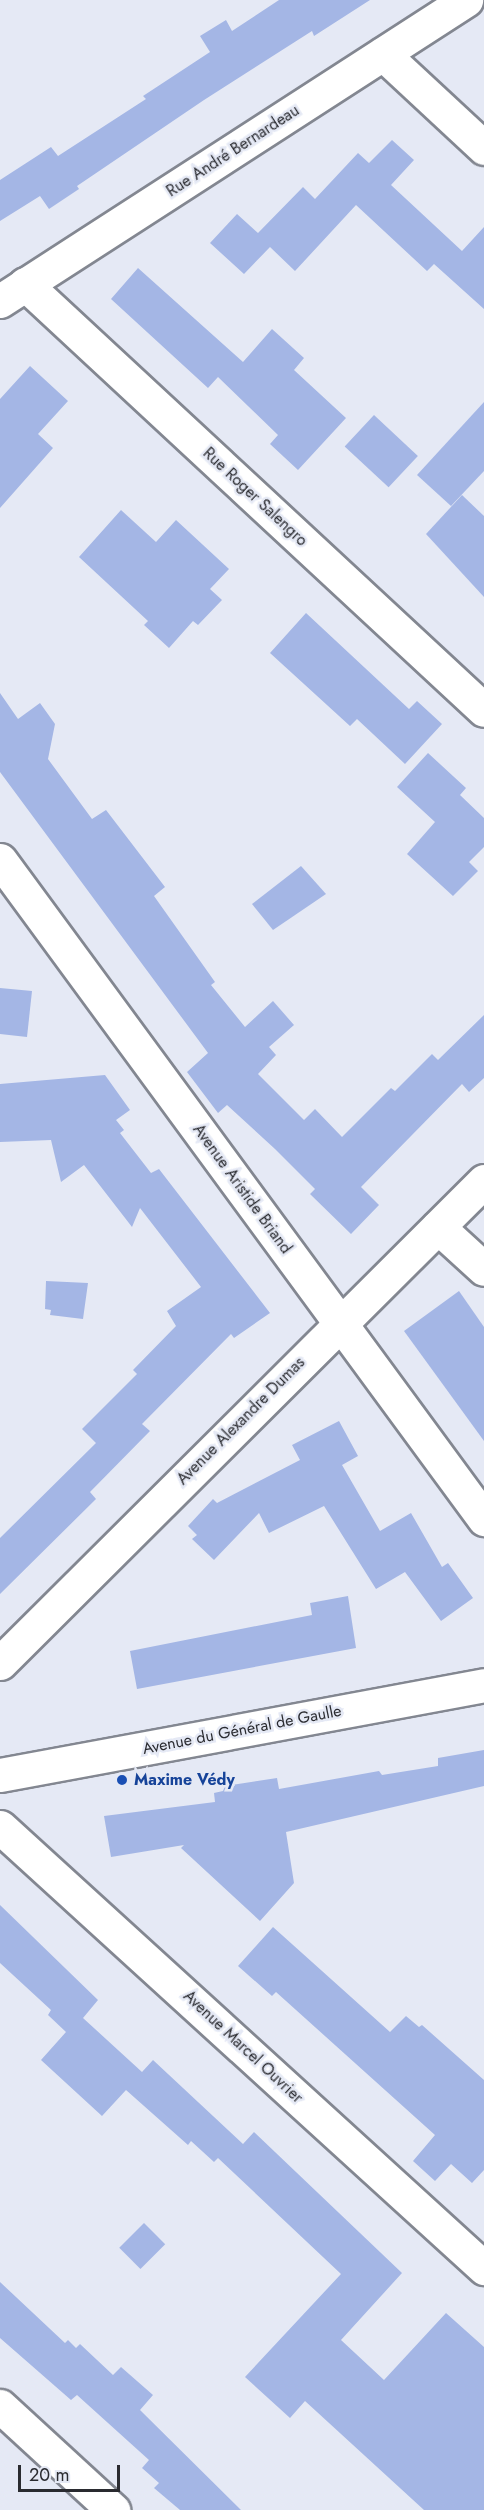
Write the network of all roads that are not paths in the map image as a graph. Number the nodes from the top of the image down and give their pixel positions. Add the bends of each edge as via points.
1 (466, 0) edge
2 (383, 54) junction
3 (484, 148) edge
4 (12, 293) edge
5 (484, 710) edge
6 (0, 860) edge
7 (484, 1181) edge
8 (438, 1227) junction
9 (484, 1269) edge
10 (340, 1322) junction
11 (484, 1518) edge
12 (0, 1663) edge
13 (484, 1685) edge
14 (0, 1775) edge
15 (0, 1827) edge
16 (484, 2268) edge
17 (0, 2406) edge
18 (113, 2510) edge

1 - 2 street, Rue André Bernardeau
2 - 3 street
2 - 4 street, Rue André Bernardeau
4 - 5 street, Rue Roger Salengro
6 - 10 street, Avenue Aristide Briand
7 - 8 street, Avenue Alexandre Dumas
8 - 9 street
8 - 10 street, Avenue Alexandre Dumas
10 - 11 street, Avenue Aristide Briand
10 - 12 street, Avenue Alexandre Dumas
13 - 14 street, Avenue du Général de Gaulle
15 - 16 street, Avenue Marcel Ouvrier
17 - 18 street

